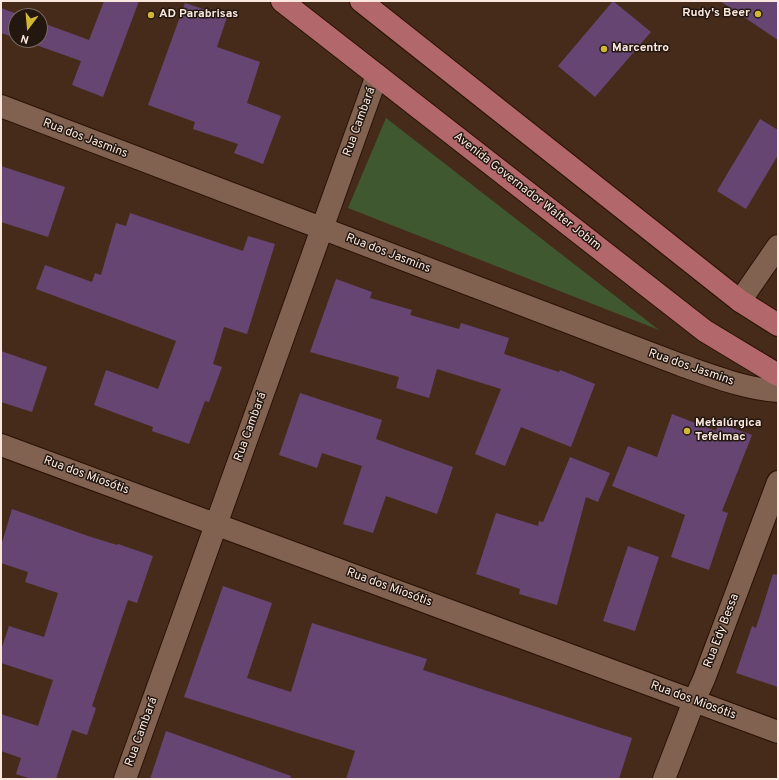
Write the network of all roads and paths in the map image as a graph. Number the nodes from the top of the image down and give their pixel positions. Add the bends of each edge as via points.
1 (282, 1) edge
2 (361, 1) edge
3 (377, 75) junction
4 (1, 106) edge
5 (322, 228) junction
6 (778, 246) edge
7 (740, 301) junction
8 (778, 325) edge
9 (778, 375) edge
10 (778, 391) edge
11 (1, 444) edge
12 (778, 482) edge
13 (216, 524) junction
14 (694, 701) junction
15 (778, 732) edge
16 (125, 779) edge
17 (664, 779) edge

1 - 3 main road, Avenida Governador Walter Jobim
2 - 7 main road
3 - 5 street, Rua Cambará
3 - 9 main road, Avenida Governador Walter Jobim via 705,331
4 - 5 street, Rua dos Jasmins
5 - 10 street, Rua dos Jasmins via 681,366 761,390
5 - 13 street, Rua Cambará
6 - 7 street
7 - 8 main road
11 - 13 street, Rua dos Miosótis
12 - 14 street, Rua Edy Bessa
13 - 14 street, Rua dos Miosótis
13 - 16 street, Rua Cambará
14 - 15 street, Rua dos Miosótis
14 - 17 street, Rua Edy Bessa

